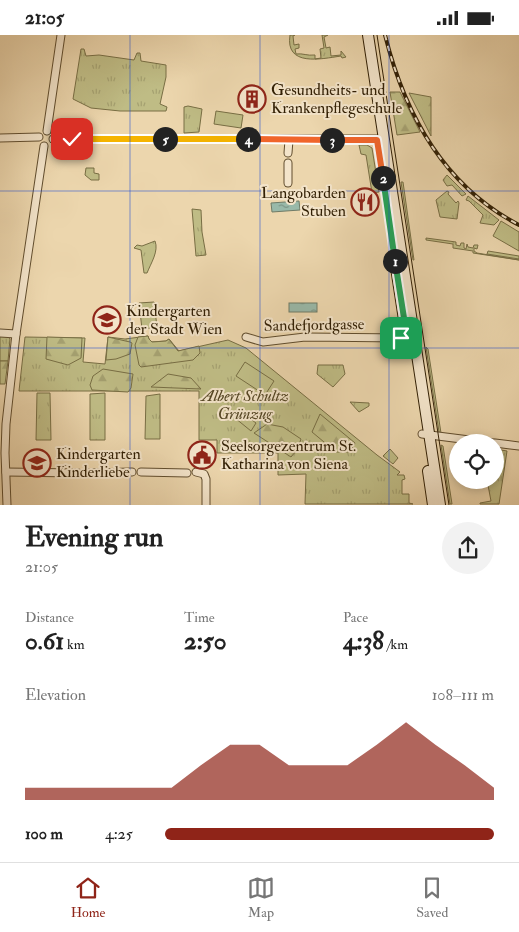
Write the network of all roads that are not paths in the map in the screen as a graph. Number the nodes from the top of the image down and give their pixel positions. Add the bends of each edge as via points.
1 (60, 35) edge
2 (361, 35) edge
3 (368, 35) edge
4 (47, 131) junction
5 (39, 137) junction
6 (0, 138) edge
7 (54, 139) junction
8 (288, 140) junction
9 (380, 140) junction
10 (44, 146) junction
11 (288, 153) dead end
12 (288, 163) dead end
13 (288, 183) dead end
14 (0, 333) edge
15 (16, 334) junction
16 (410, 336) junction
17 (246, 337) dead end
18 (426, 434) junction
19 (449, 437) edge
20 (504, 444) edge
21 (519, 446) edge
22 (2, 453) edge
23 (6, 472) junction
24 (132, 472) dead end
25 (141, 472) dead end
26 (196, 472) dead end
27 (78, 473) dead end
28 (87, 473) dead end
29 (187, 473) dead end
30 (7, 505) edge
31 (206, 505) edge
32 (433, 505) edge
33 (440, 505) edge

1 - 4 street
2 - 9 street
3 - 9 street
4 - 5 street
4 - 7 street
5 - 6 street
5 - 10 street
7 - 8 street
7 - 10 street
8 - 9 street
8 - 11 street
9 - 16 street
10 - 15 street
12 - 13 street
14 - 15 street
15 - 22 street
16 - 17 street, Sandefjordgasse via 305,337 263,342
16 - 18 street
18 - 19 street
18 - 32 street
18 - 33 street
20 - 21 street
22 - 23 street
23 - 27 street
23 - 30 street
24 - 28 street
25 - 29 street
26 - 31 street via 204,474 206,479

